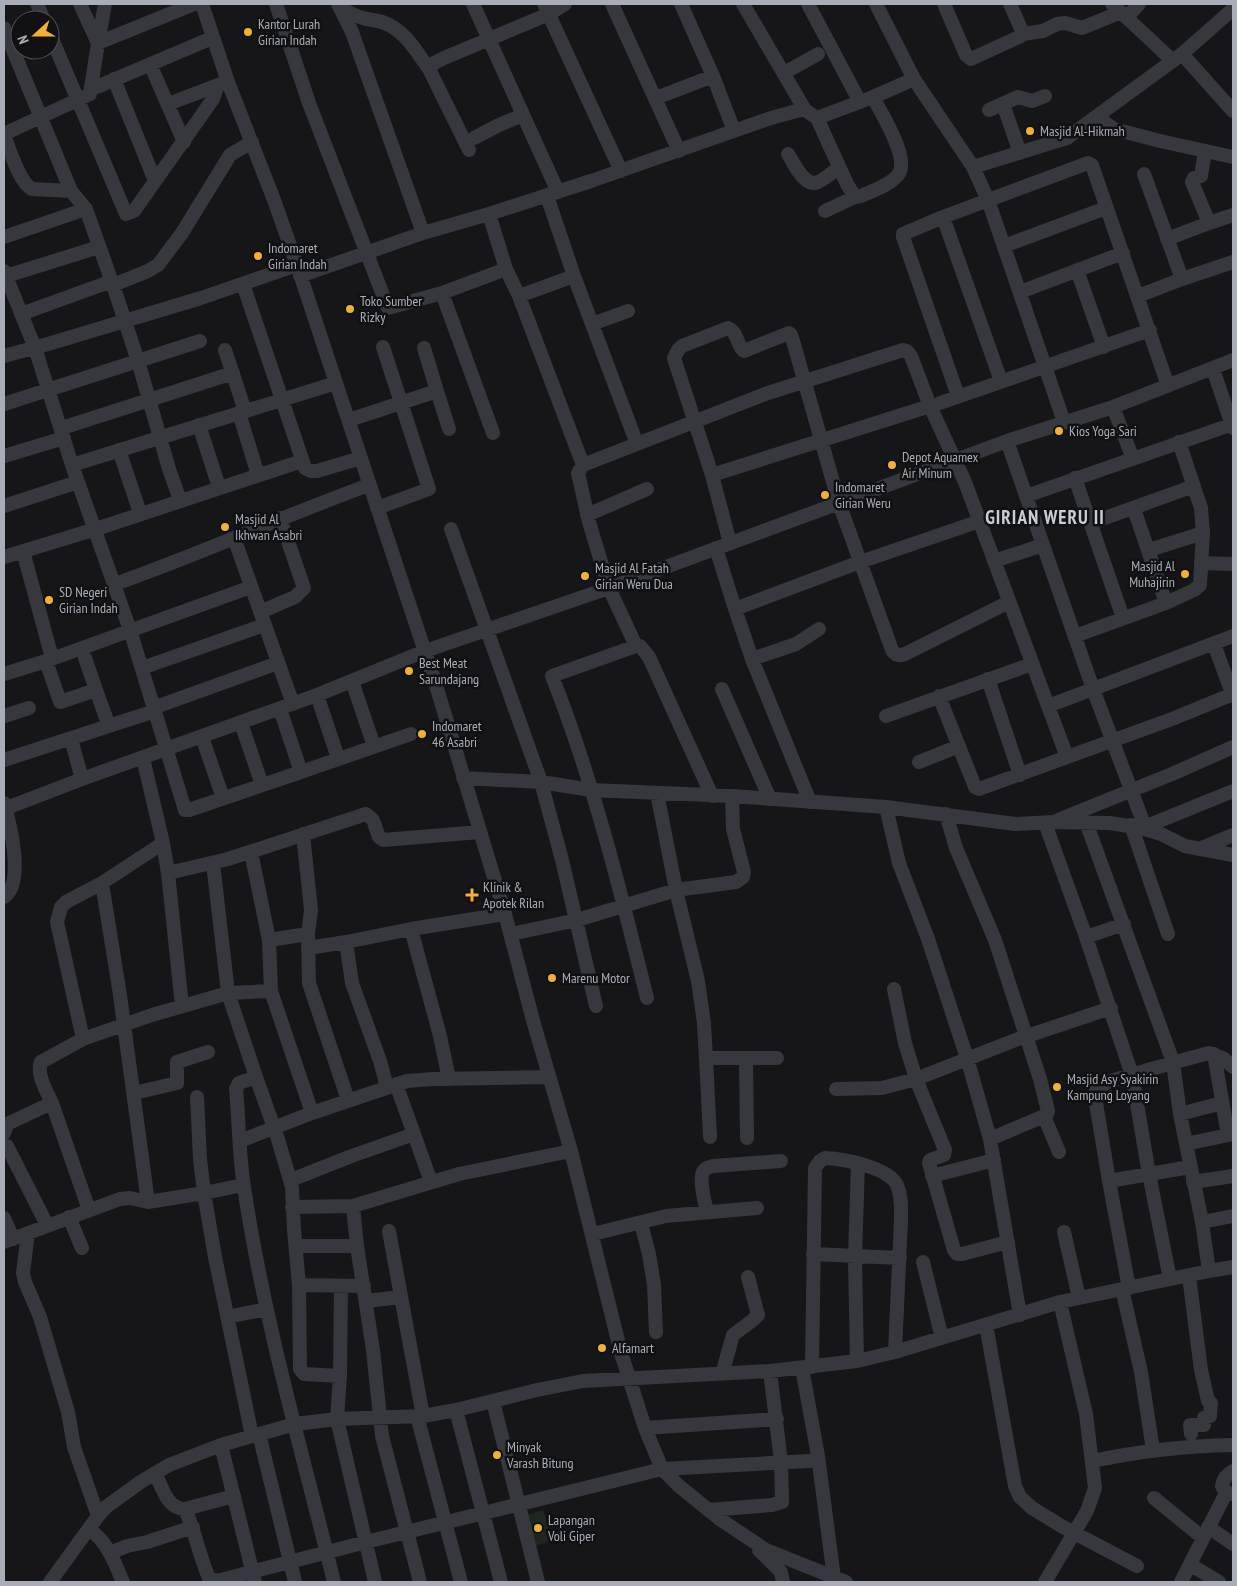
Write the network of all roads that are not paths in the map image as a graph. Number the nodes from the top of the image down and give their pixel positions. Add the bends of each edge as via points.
1 (80, 4) edge
2 (105, 4) edge
3 (194, 4) edge
4 (202, 4) edge
5 (276, 4) edge
6 (473, 4) edge
7 (565, 4) edge
8 (612, 4) edge
9 (681, 4) edge
10 (744, 4) edge
11 (808, 4) edge
12 (876, 4) edge
13 (944, 4) edge
14 (1010, 4) edge
15 (1140, 4) edge
16 (339, 6) edge
17 (546, 9) edge
18 (1233, 9) edge
19 (1120, 11) edge
20 (4, 28) edge
21 (1022, 34) junction
22 (212, 38) junction
23 (489, 38) junction
24 (98, 42) junction
25 (818, 54) dead end
26 (1177, 57) junction
27 (60, 58) edge
28 (150, 64) junction
29 (429, 69) junction
30 (784, 73) junction
31 (713, 76) junction
32 (114, 79) junction
33 (914, 79) junction
34 (223, 83) junction
35 (92, 89) junction
36 (1045, 96) dead end
37 (656, 98) junction
38 (866, 100) junction
39 (78, 102) junction
40 (1230, 102) edge
41 (168, 104) junction
42 (1003, 104) junction
43 (989, 110) dead end
44 (811, 114) junction
45 (1100, 114) junction
46 (523, 115) junction
47 (40, 118) junction
48 (734, 131) junction
49 (4, 135) edge
50 (184, 142) junction
51 (252, 142) junction
52 (679, 151) junction
53 (1205, 151) junction
54 (1020, 153) junction
55 (788, 154) dead end
56 (1233, 157) edge
57 (973, 167) junction
58 (839, 168) junction
59 (621, 171) junction
60 (1144, 174) dead end
61 (156, 181) junction
62 (71, 191) junction
63 (553, 194) junction
64 (855, 197) junction
65 (988, 200) junction
66 (1106, 208) junction
67 (86, 209) junction
68 (824, 211) dead end
69 (489, 214) junction
70 (1233, 215) edge
71 (943, 217) junction
72 (1209, 223) junction
73 (423, 233) junction
74 (4, 237) edge
75 (1167, 239) junction
76 (1004, 246) junction
77 (99, 247) junction
78 (365, 252) junction
79 (1123, 253) junction
80 (1233, 262) edge
81 (506, 269) junction
82 (298, 270) junction
83 (1077, 270) junction
84 (5, 273) edge
85 (574, 276) junction
86 (1182, 279) junction
87 (112, 283) junction
88 (243, 284) junction
89 (1020, 292) junction
90 (442, 293) junction
91 (519, 296) junction
92 (1138, 296) junction
93 (9, 297) edge
94 (628, 311) dead end
95 (21, 314) junction
96 (125, 321) junction
97 (592, 324) junction
98 (1150, 330) junction
99 (200, 341) dead end
100 (383, 347) dead end
101 (1104, 347) junction
102 (35, 348) junction
103 (424, 348) dead end
104 (225, 350) dead end
105 (4, 356) edge
106 (1233, 360) edge
107 (138, 362) junction
108 (1045, 367) junction
109 (1213, 369) junction
110 (233, 373) junction
111 (803, 381) junction
112 (1001, 381) junction
113 (336, 383) junction
114 (1168, 386) junction
115 (49, 390) junction
116 (437, 391) junction
117 (958, 396) junction
118 (150, 399) junction
119 (282, 399) junction
120 (401, 402) junction
121 (4, 404) edge
122 (935, 404) junction
123 (1113, 407) junction
124 (242, 412) junction
125 (349, 420) junction
126 (695, 421) junction
127 (1064, 422) junction
128 (199, 425) junction
129 (1233, 426) edge
130 (449, 429) dead end
131 (63, 433) junction
132 (492, 433) dead end
133 (160, 437) junction
134 (821, 441) junction
135 (1007, 441) junction
136 (1179, 442) junction
137 (637, 444) junction
138 (119, 450) junction
139 (4, 456) edge
140 (361, 458) junction
141 (1132, 459) junction
142 (302, 460) junction
143 (955, 461) junction
144 (583, 465) junction
145 (72, 466) junction
146 (258, 475) junction
147 (712, 476) junction
148 (1075, 478) junction
149 (78, 482) junction
150 (369, 485) junction
151 (1194, 486) junction
152 (219, 487) junction
153 (647, 489) dead end
154 (1026, 496) junction
155 (180, 500) junction
156 (5, 502) edge
157 (839, 503) junction
158 (377, 508) junction
159 (1134, 509) junction
160 (140, 513) junction
161 (587, 515) junction
162 (280, 518) junction
163 (980, 521) junction
164 (1091, 523) junction
165 (96, 529) junction
166 (451, 529) dead end
167 (1203, 534) junction
168 (234, 538) junction
169 (730, 543) junction
170 (1043, 544) junction
171 (716, 548) junction
172 (1149, 550) junction
173 (22, 551) junction
174 (4, 557) edge
175 (994, 561) junction
176 (860, 562) junction
177 (1201, 563) junction
178 (1233, 564) edge
179 (115, 584) junction
180 (251, 587) junction
181 (609, 588) junction
182 (1009, 602) junction
183 (1166, 603) junction
184 (735, 609) junction
185 (262, 618) junction
186 (1123, 618) junction
187 (819, 629) dead end
188 (130, 630) junction
189 (488, 631) junction
190 (1075, 636) junction
191 (1233, 636) edge
192 (1214, 644) junction
193 (636, 646) junction
194 (425, 652) junction
195 (85, 658) dead end
196 (49, 659) junction
197 (752, 659) junction
198 (278, 663) junction
199 (1032, 664) junction
200 (142, 668) junction
201 (4, 674) edge
202 (988, 679) junction
203 (352, 681) junction
204 (722, 689) dead end
205 (96, 690) junction
206 (1093, 690) junction
207 (317, 695) junction
208 (1233, 695) edge
209 (939, 696) junction
210 (287, 706) junction
211 (1048, 706) junction
212 (29, 708) dead end
213 (154, 709) junction
214 (4, 716) edge
215 (886, 716) dead end
216 (241, 723) junction
217 (109, 726) junction
218 (410, 734) dead end
219 (202, 737) junction
220 (70, 739) junction
221 (1113, 741) junction
222 (374, 746) junction
223 (958, 746) junction
224 (1233, 748) edge
225 (167, 749) junction
226 (1067, 757) junction
227 (143, 758) junction
228 (338, 758) junction
229 (4, 760) edge
230 (919, 762) dead end
231 (301, 772) junction
232 (1020, 775) junction
233 (463, 778) junction
234 (82, 779) junction
235 (541, 782) junction
236 (262, 784) junction
237 (591, 790) junction
238 (1132, 790) junction
239 (1233, 791) edge
240 (657, 793) junction
241 (712, 796) junction
242 (732, 796) junction
243 (223, 798) junction
244 (770, 799) junction
245 (810, 802) junction
246 (4, 807) edge
247 (886, 807) junction
248 (946, 814) junction
249 (1049, 822) junction
250 (1086, 822) junction
251 (1139, 827) junction
252 (480, 832) junction
253 (303, 834) junction
254 (1233, 835) edge
255 (163, 843) junction
256 (1198, 849) junction
257 (252, 852) junction
258 (1233, 855) edge
259 (212, 864) junction
260 (168, 873) junction
261 (102, 883) junction
262 (676, 890) junction
263 (4, 897) edge
264 (624, 906) junction
265 (505, 914) junction
266 (577, 920) junction
267 (1124, 924) junction
268 (411, 928) junction
269 (511, 934) junction
270 (1168, 934) dead end
271 (1086, 937) junction
272 (269, 940) junction
273 (308, 941) junction
274 (346, 942) junction
275 (894, 989) dead end
276 (271, 991) junction
277 (228, 993) junction
278 (647, 998) dead end
279 (182, 1006) junction
280 (596, 1006) dead end
281 (1111, 1008) junction
282 (124, 1024) junction
283 (1026, 1036) junction
284 (84, 1039) junction
285 (208, 1052) dead end
286 (1214, 1054) junction
287 (706, 1058) junction
288 (746, 1058) junction
289 (777, 1058) dead end
290 (967, 1058) junction
291 (1173, 1062) junction
292 (1233, 1067) edge
293 (1132, 1075) junction
294 (256, 1077) junction
295 (549, 1077) junction
296 (449, 1079) junction
297 (916, 1079) junction
298 (391, 1086) junction
299 (836, 1089) dead end
300 (134, 1093) junction
301 (197, 1097) dead end
302 (348, 1100) junction
303 (52, 1103) junction
304 (1222, 1103) junction
305 (312, 1113) junction
306 (1180, 1114) junction
307 (1044, 1116) junction
308 (274, 1127) junction
309 (414, 1134) junction
310 (1231, 1135) edge
311 (710, 1137) dead end
312 (747, 1138) dead end
313 (990, 1139) junction
314 (4, 1140) edge
315 (240, 1141) junction
316 (1186, 1144) junction
317 (571, 1151) junction
318 (1059, 1152) dead end
319 (994, 1160) junction
320 (781, 1161) dead end
321 (858, 1164) junction
322 (1190, 1167) junction
323 (1149, 1174) junction
324 (932, 1176) junction
325 (1233, 1176) edge
326 (291, 1180) junction
327 (1108, 1181) junction
328 (431, 1182) junction
329 (1193, 1182) junction
330 (243, 1185) junction
331 (204, 1193) junction
332 (148, 1202) junction
333 (352, 1206) junction
334 (292, 1207) junction
335 (757, 1208) dead end
336 (89, 1210) junction
337 (707, 1212) junction
338 (1233, 1216) edge
339 (69, 1217) junction
340 (4, 1218) edge
341 (641, 1222) junction
342 (1202, 1222) junction
343 (47, 1226) junction
344 (389, 1231) dead end
345 (1064, 1232) dead end
346 (28, 1233) junction
347 (593, 1234) junction
348 (8, 1240) edge
349 (1008, 1242) junction
350 (296, 1246) junction
351 (357, 1246) junction
352 (82, 1248) dead end
353 (813, 1254) junction
354 (855, 1257) junction
355 (900, 1258) junction
356 (923, 1262) dead end
357 (1233, 1267) edge
358 (1209, 1270) junction
359 (1189, 1276) junction
360 (748, 1277) dead end
361 (1170, 1279) junction
362 (299, 1285) junction
363 (341, 1286) junction
364 (364, 1286) junction
365 (1126, 1289) junction
366 (402, 1297) junction
367 (1079, 1298) junction
368 (366, 1301) junction
369 (1060, 1302) junction
370 (267, 1309) junction
371 (1020, 1315) junction
372 (227, 1317) junction
373 (986, 1325) junction
374 (656, 1332) dead end
375 (942, 1338) junction
376 (896, 1352) junction
377 (857, 1361) junction
378 (807, 1367) junction
379 (770, 1371) junction
380 (722, 1374) junction
381 (340, 1376) junction
382 (628, 1377) junction
383 (493, 1401) junction
384 (456, 1410) junction
385 (380, 1416) junction
386 (420, 1416) junction
387 (338, 1419) junction
388 (777, 1419) junction
389 (295, 1424) junction
390 (645, 1428) junction
391 (1190, 1434) dead end
392 (255, 1435) junction
393 (1233, 1445) edge
394 (221, 1446) junction
395 (1153, 1450) junction
396 (1093, 1461) junction
397 (781, 1462) junction
398 (809, 1462) dead end
399 (662, 1469) junction
400 (1233, 1471) edge
401 (155, 1473) junction
402 (1230, 1493) edge
403 (234, 1496) junction
404 (1154, 1498) dead end
405 (519, 1504) junction
406 (185, 1509) junction
407 (708, 1510) junction
408 (483, 1513) junction
409 (98, 1516) junction
410 (444, 1522) junction
411 (192, 1528) junction
412 (89, 1529) junction
413 (407, 1532) junction
414 (1206, 1532) junction
415 (1074, 1533) junction
416 (366, 1542) junction
417 (752, 1542) junction
418 (1233, 1544) edge
419 (110, 1552) junction
420 (327, 1552) junction
421 (290, 1561) junction
422 (1191, 1565) junction
423 (1137, 1566) dead end
424 (253, 1576) edge
425 (840, 1580) edge
426 (52, 1582) edge
427 (123, 1582) edge
428 (295, 1582) edge
429 (334, 1582) edge
430 (375, 1582) edge
431 (420, 1582) edge
432 (461, 1582) edge
433 (501, 1582) edge
434 (538, 1582) edge
435 (784, 1582) edge
436 (1045, 1582) edge
437 (1181, 1582) edge
438 (1219, 1582) edge

1 - 24 street
2 - 24 street
3 - 24 street
4 - 22 street
5 - 78 street
6 - 23 street
7 - 17 street
8 - 37 street
9 - 31 street
10 - 30 street
11 - 38 street
12 - 33 street
13 - 21 street via 969,59
14 - 21 street
15 - 19 street
16 - 29 street via 362,18 393,27 412,45
16 - 73 street via 352,32
17 - 23 street
17 - 59 street
18 - 26 street
19 - 21 street via 1082,28 1065,23
19 - 26 street
20 - 47 street
22 - 28 street
22 - 34 street
23 - 29 street via 437,61
23 - 46 street
24 - 35 street
25 - 30 street
26 - 40 street
26 - 45 street
27 - 39 street
28 - 32 street
28 - 41 street
29 - 46 street via 472,144 500,124
30 - 44 street
31 - 37 street
31 - 48 street
32 - 35 street
32 - 61 street
33 - 38 street
33 - 57 street
34 - 41 street
34 - 50 street
34 - 51 street
35 - 39 street via 88,97
36 - 42 street via 1032,100 1018,97
37 - 52 street
38 - 44 street
38 - 64 street via 890,129 901,160 901,170 879,188
39 - 47 street
39 - 61 street via 126,214 134,211
41 - 50 street
42 - 43 street
42 - 54 street
44 - 48 street via 800,110
44 - 58 street
45 - 53 street via 1104,122 1114,129
45 - 54 street via 1067,138
46 - 63 street
47 - 49 street
47 - 62 street
48 - 52 street
49 - 62 street via 29,188
50 - 61 street
51 - 82 street
51 - 87 street via 230,155 182,233 158,265 148,272
52 - 59 street
53 - 56 street
53 - 72 street via 1201,176 1192,182
54 - 57 street
55 - 58 street via 811,183
57 - 65 street
58 - 64 street
59 - 63 street
60 - 75 street
62 - 67 street
63 - 69 street
63 - 85 street
64 - 68 street
65 - 66 street via 1088,163 1092,165
65 - 71 street
65 - 76 street
66 - 76 street
66 - 79 street
67 - 74 street
67 - 77 street
69 - 73 street
69 - 81 street
70 - 72 street
71 - 112 street
71 - 117 street via 904,232 902,237
72 - 75 street
73 - 78 street
75 - 86 street
76 - 89 street
77 - 84 street
77 - 87 street
78 - 82 street
78 - 90 street via 388,308
79 - 83 street
79 - 92 street
80 - 86 street
81 - 90 street
81 - 91 street
82 - 88 street
82 - 113 street
83 - 89 street
83 - 101 street
84 - 93 street
85 - 91 street
85 - 97 street
86 - 92 street
87 - 95 street
87 - 96 street
88 - 96 street
88 - 119 street
89 - 108 street
90 - 132 street
91 - 144 street
92 - 98 street
93 - 95 street
94 - 97 street
95 - 102 street
96 - 102 street
96 - 107 street
97 - 137 street
98 - 101 street
98 - 114 street
99 - 107 street
100 - 120 street
101 - 108 street
102 - 105 street
102 - 115 street
103 - 116 street
104 - 110 street
106 - 109 street
107 - 115 street
107 - 118 street
108 - 112 street
108 - 127 street
109 - 114 street
109 - 129 street
110 - 118 street
110 - 124 street
111 - 122 street via 903,350 911,356
111 - 126 street
111 - 126 street via 790,334 744,351 732,329 726,329 682,346 675,355
111 - 134 street
112 - 117 street
113 - 119 street
113 - 125 street
114 - 123 street
115 - 121 street
115 - 131 street
116 - 120 street
116 - 130 street
117 - 122 street
118 - 131 street
118 - 133 street
119 - 124 street
119 - 142 street
120 - 125 street
120 - 158 street via 429,489
122 - 134 street
122 - 143 street
123 - 127 street
123 - 141 street
124 - 128 street
124 - 146 street
125 - 140 street
126 - 137 street
126 - 147 street
127 - 135 street
128 - 133 street
128 - 152 street
129 - 136 street
131 - 139 street
131 - 145 street
133 - 138 street
133 - 155 street
134 - 147 street
134 - 157 street
135 - 143 street
135 - 154 street
136 - 141 street
136 - 151 street
137 - 144 street
138 - 145 street
138 - 160 street
140 - 142 street via 317,471 305,468
140 - 150 street
141 - 148 street
142 - 146 street
143 - 157 street
143 - 163 street
144 - 161 street via 578,473
145 - 149 street
146 - 152 street
147 - 169 street
148 - 154 street
148 - 164 street
149 - 156 street
149 - 165 street
150 - 158 street
150 - 162 street
151 - 159 street
151 - 167 street via 1201,508
152 - 155 street
153 - 161 street
154 - 170 street
155 - 160 street
157 - 169 street
157 - 176 street
158 - 194 street
159 - 164 street
159 - 172 street
160 - 165 street
161 - 181 street
162 - 168 street
162 - 185 street via 304,588 296,597
163 - 175 street
163 - 176 street
164 - 186 street
165 - 173 street
165 - 179 street
166 - 189 street
167 - 172 street
167 - 177 street
168 - 179 street
168 - 180 street
169 - 171 street
170 - 175 street
170 - 190 street
171 - 181 street
171 - 184 street
172 - 183 street
173 - 174 street
173 - 196 street
175 - 182 street
176 - 182 street via 892,650 899,656
176 - 184 street
177 - 178 street
177 - 183 street via 1200,585
179 - 188 street
180 - 185 street
180 - 188 street
181 - 189 street
181 - 193 street
182 - 199 street
183 - 186 street
184 - 197 street
185 - 198 street
185 - 200 street
186 - 190 street
187 - 197 street via 796,644
188 - 196 street
188 - 200 street
189 - 194 street
189 - 235 street
190 - 206 street
191 - 192 street
192 - 206 street
192 - 208 street
193 - 237 street via 552,676
193 - 241 street via 644,649 649,657
194 - 203 street
194 - 233 street
195 - 205 street
196 - 201 street
196 - 205 street via 60,702
197 - 245 street
198 - 210 street
198 - 213 street
199 - 202 street
199 - 211 street
200 - 213 street
202 - 209 street
202 - 232 street
203 - 207 street
203 - 222 street
204 - 244 street
205 - 217 street
206 - 211 street
206 - 221 street
207 - 210 street
207 - 228 street
208 - 221 street
209 - 215 street
209 - 223 street
210 - 216 street
210 - 231 street
211 - 226 street
212 - 214 street
213 - 217 street
213 - 225 street
216 - 219 street
216 - 236 street
217 - 220 street
218 - 222 street
219 - 225 street
219 - 243 street
220 - 229 street
220 - 234 street
221 - 226 street
221 - 238 street
222 - 228 street
223 - 230 street
223 - 232 street via 977,789
224 - 238 street
225 - 227 street
225 - 243 street via 185,810
226 - 232 street
227 - 234 street
227 - 255 street
228 - 231 street
231 - 236 street
233 - 235 street
233 - 252 street
234 - 246 street
235 - 237 street
235 - 266 street
236 - 243 street
237 - 240 street
237 - 264 street
238 - 249 street
238 - 251 street
239 - 251 street
240 - 241 street
240 - 262 street
241 - 242 street
242 - 244 street
242 - 262 street via 733,829 743,877 736,882
244 - 245 street
245 - 247 street
246 - 263 street via 13,844 14,874 13,887
247 - 248 street
247 - 290 street via 899,863 928,938
248 - 249 street via 1002,822
248 - 283 street via 995,940
249 - 250 street
249 - 271 street
250 - 251 street
250 - 267 street
251 - 256 street
251 - 270 street
252 - 253 street via 383,840 378,837 372,820 366,814
252 - 265 street
253 - 257 street
253 - 273 street via 311,910
254 - 256 street
255 - 260 street
255 - 261 street
256 - 258 street
257 - 259 street
257 - 272 street
259 - 260 street
259 - 277 street
260 - 279 street
261 - 282 street
261 - 284 street via 66,902 61,907 57,922
262 - 264 street
262 - 287 street via 698,981
264 - 266 street
264 - 278 street
265 - 268 street
265 - 269 street
266 - 269 street
266 - 280 street
267 - 271 street
267 - 291 street
268 - 274 street
268 - 296 street
269 - 295 street
271 - 281 street
272 - 273 street
272 - 276 street
273 - 274 street
273 - 302 street via 311,989
274 - 298 street via 352,982
275 - 297 street
276 - 277 street
276 - 305 street
277 - 279 street
277 - 294 street
279 - 282 street
281 - 283 street
281 - 293 street
282 - 284 street
282 - 300 street
283 - 290 street
283 - 307 street via 1047,1103 1048,1111
284 - 303 street via 39,1066
285 - 300 street via 176,1062 177,1083
286 - 291 street
286 - 292 street
286 - 304 street
287 - 288 street
287 - 311 street
288 - 289 street
288 - 312 street
290 - 297 street
290 - 313 street
291 - 293 street
291 - 306 street
293 - 323 street
293 - 327 street via 1096,1090
294 - 308 street
294 - 315 street via 236,1086
295 - 296 street
295 - 317 street
296 - 298 street via 406,1081
297 - 299 street via 882,1088
297 - 324 street via 945,1150 944,1154 930,1160
298 - 302 street
298 - 309 street
300 - 332 street
301 - 331 street
302 - 305 street
303 - 314 street via 7,1124
303 - 336 street
304 - 306 street
304 - 310 street
305 - 308 street
306 - 316 street
307 - 313 street
307 - 318 street
308 - 315 street
308 - 326 street
309 - 326 street
309 - 328 street
310 - 316 street
313 - 319 street
314 - 343 street
315 - 330 street
316 - 322 street
317 - 328 street
317 - 347 street
319 - 324 street
319 - 349 street
320 - 337 street via 706,1168 702,1172 702,1181
321 - 353 street via 825,1158 816,1164
321 - 354 street
321 - 355 street via 892,1178 897,1186 901,1200
322 - 323 street
322 - 329 street
323 - 327 street
323 - 361 street
324 - 349 street via 951,1245 957,1254
325 - 329 street
326 - 334 street
327 - 365 street
328 - 333 street
329 - 342 street
330 - 331 street
330 - 370 street
331 - 332 street
331 - 372 street
332 - 336 street via 126,1198
333 - 334 street
333 - 351 street
334 - 350 street
335 - 337 street
336 - 339 street
337 - 341 street
338 - 342 street
339 - 343 street
339 - 352 street
340 - 348 street
341 - 347 street
341 - 374 street via 654,1285
342 - 358 street
343 - 346 street
344 - 366 street
345 - 367 street
346 - 348 street
346 - 409 street via 23,1274 40,1317 68,1412 74,1447
347 - 382 street
349 - 371 street
350 - 351 street
350 - 362 street
351 - 364 street
353 - 354 street
353 - 378 street
354 - 355 street
354 - 377 street
355 - 376 street
356 - 375 street
357 - 358 street
358 - 359 street
359 - 361 street
359 - 391 street via 1201,1370 1211,1403 1210,1416 1204,1418 1204,1425 1190,1425
360 - 380 street via 758,1315 733,1335
361 - 365 street
362 - 363 street
362 - 381 street via 302,1372
363 - 364 street
363 - 381 street
364 - 368 street
365 - 367 street
365 - 395 street
366 - 368 street
366 - 386 street
367 - 369 street
368 - 385 street
369 - 371 street
369 - 396 street via 1081,1388
370 - 372 street
370 - 389 street
371 - 373 street
372 - 392 street
373 - 375 street
373 - 415 street via 1017,1492 1032,1508
375 - 376 street
376 - 377 street
377 - 378 street
378 - 379 street
378 - 425 street via 818,1456
379 - 380 street
379 - 388 street
380 - 382 street
381 - 387 street
382 - 383 street via 583,1381
382 - 390 street
383 - 384 street
383 - 405 street
384 - 386 street
384 - 408 street
385 - 386 street
385 - 387 street
385 - 413 street
386 - 410 street
387 - 389 street
387 - 416 street
388 - 390 street
388 - 397 street
389 - 392 street
389 - 420 street
390 - 399 street
392 - 394 street
392 - 421 street
393 - 395 street
394 - 401 street
394 - 403 street
395 - 396 street
396 - 415 street via 1094,1494
397 - 398 street
397 - 399 street
397 - 407 street via 781,1503
399 - 405 street
399 - 407 street
400 - 402 street via 1222,1486
401 - 406 street via 171,1505
401 - 409 street
402 - 414 street
403 - 406 street
403 - 424 street
404 - 414 street
405 - 408 street
405 - 434 street
406 - 411 street
407 - 417 street
408 - 410 street
408 - 433 street
409 - 412 street
410 - 413 street
410 - 432 street
411 - 419 street
411 - 424 street via 209,1578 217,1581
412 - 419 street
412 - 426 street
413 - 416 street
413 - 431 street
414 - 418 street
414 - 422 street
415 - 423 street
415 - 436 street
416 - 420 street
416 - 430 street
417 - 425 street
417 - 435 street via 782,1572
419 - 427 street
420 - 421 street
420 - 429 street
421 - 424 street
421 - 428 street
422 - 437 street
422 - 438 street

